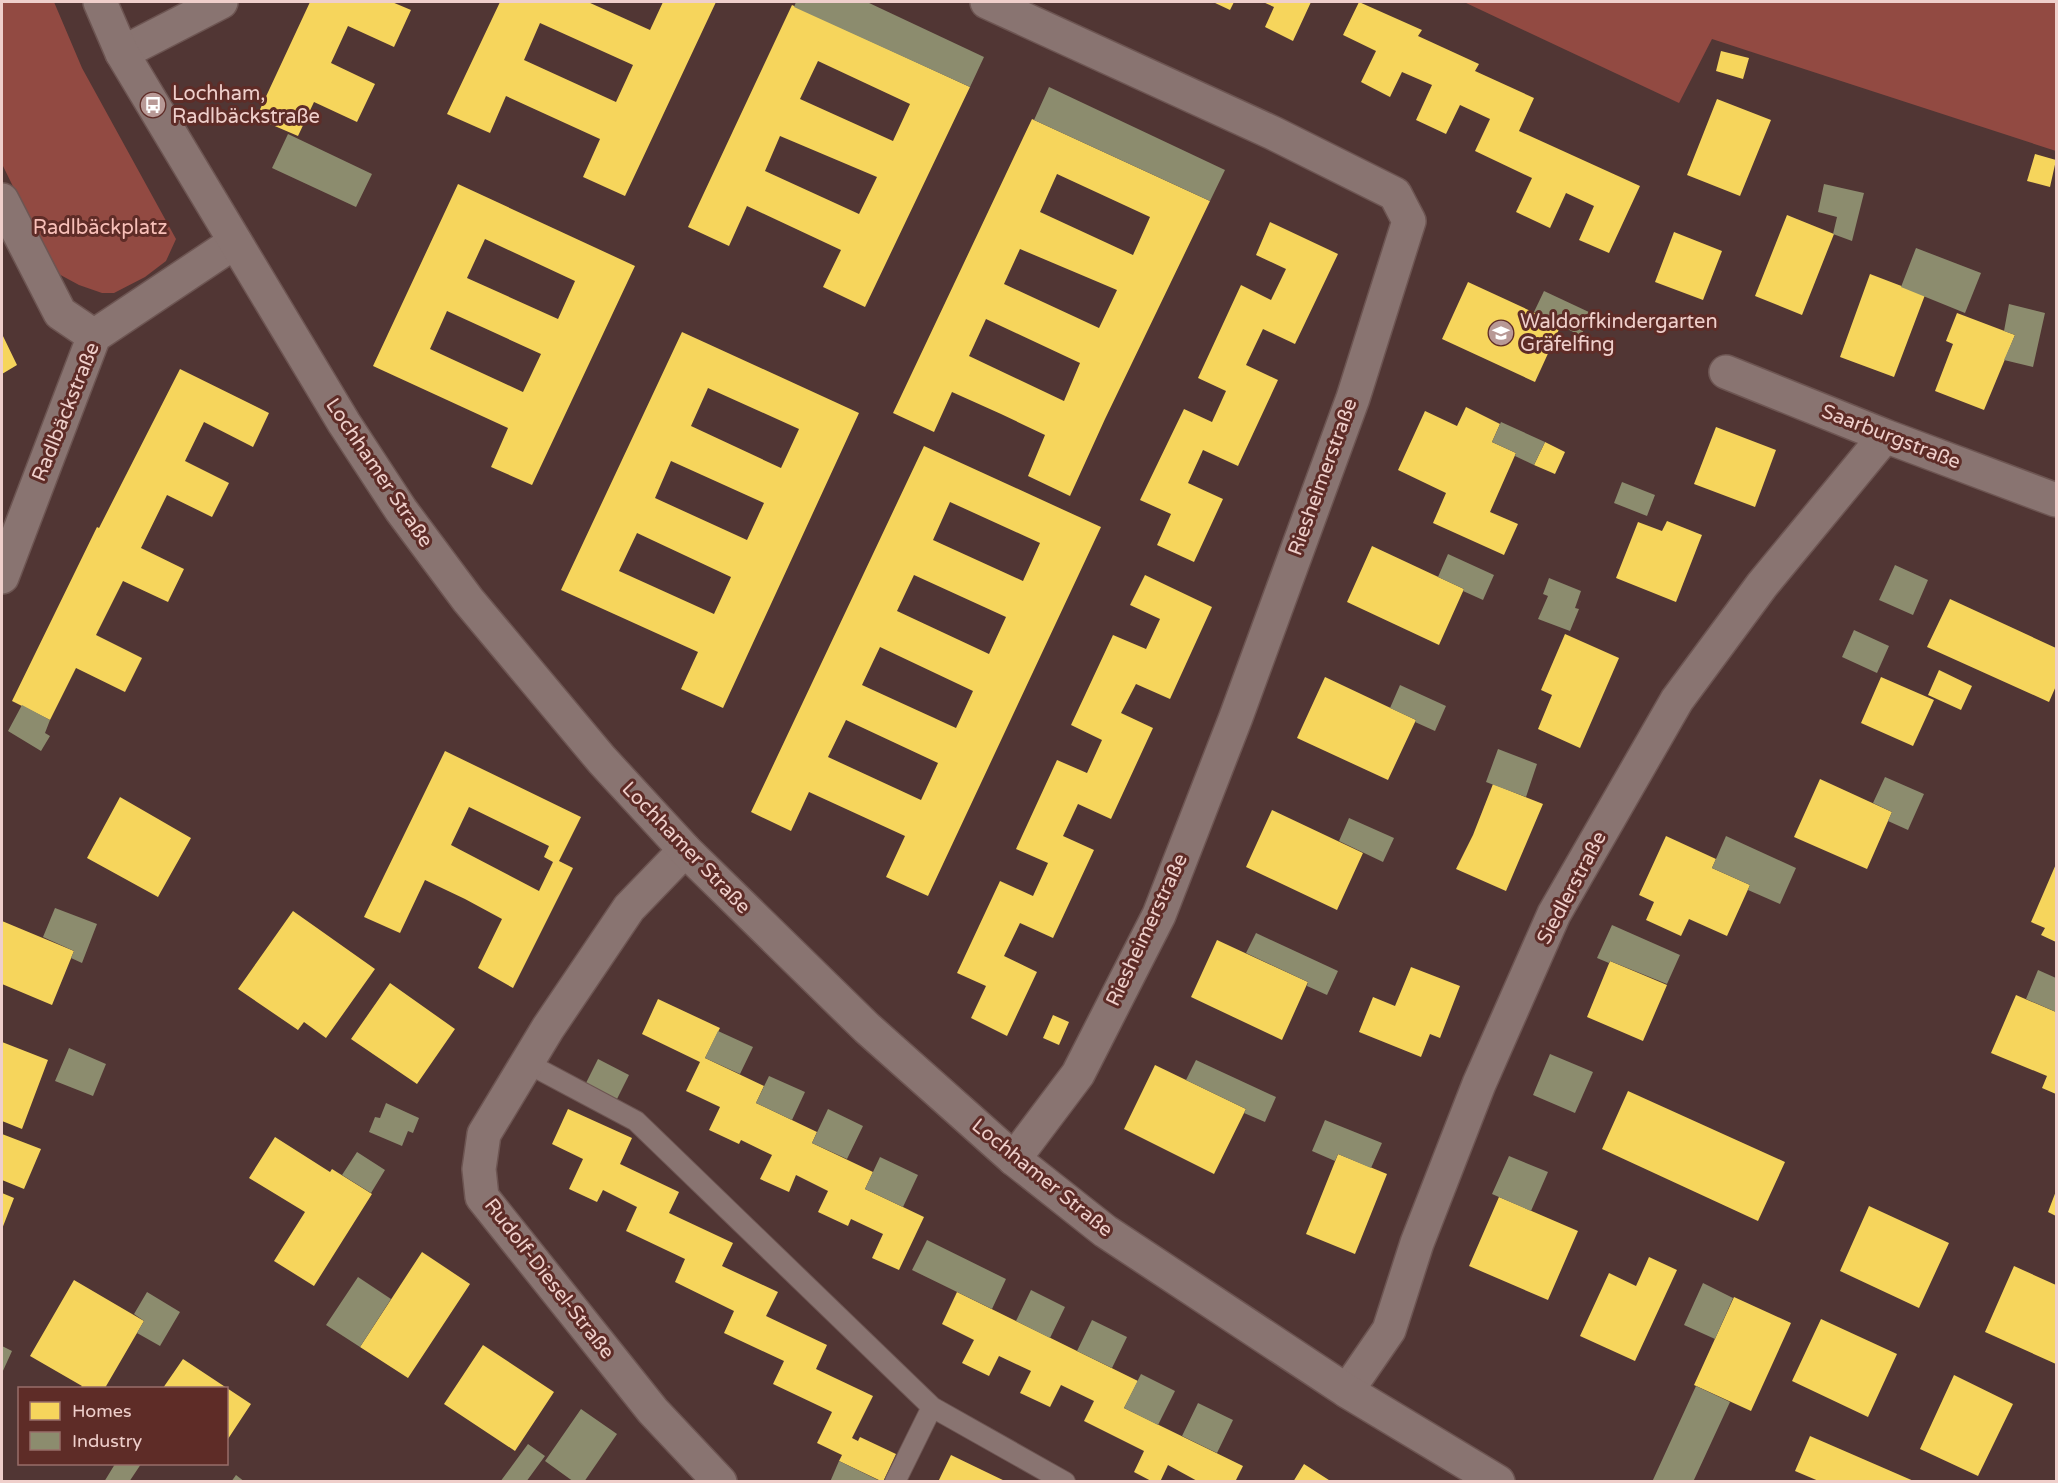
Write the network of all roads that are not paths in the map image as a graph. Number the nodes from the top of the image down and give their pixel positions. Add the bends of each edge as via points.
1 (100, 2) edge
2 (221, 2) edge
3 (987, 2) edge
4 (122, 53) junction
5 (2, 200) edge
6 (235, 242) junction
7 (94, 336) junction
8 (1726, 372) dead end
9 (1885, 436) junction
10 (2056, 500) edge
11 (2, 577) edge
12 (685, 850) junction
13 (527, 1063) junction
14 (1014, 1159) junction
15 (1347, 1390) junction
16 (932, 1407) junction
17 (720, 1482) edge
18 (895, 1482) edge
19 (1065, 1482) edge
20 (1498, 1482) edge

1 - 4 street, Lochhamer Straße
2 - 4 street
3 - 14 street, Riesheimerstraße via 1273,133 1395,194 1409,221 1349,409 1159,915 1078,1074
4 - 6 street, Lochhamer Straße
5 - 7 street via 60,313
6 - 7 street, Radlbäckstraße
6 - 12 street, Lochhamer Straße via 350,432 461,591 602,760
7 - 11 street, Radlbäckstraße
8 - 9 street, Saarburgstraße
9 - 10 street, Saarburgstraße
9 - 15 street, Siedlerstraße via 1762,585 1677,700 1554,914 1479,1084 1417,1243 1389,1330
12 - 13 street, Rudolf-Diesel-Straße via 629,908
12 - 14 street, Lochhamer Straße via 867,1028
13 - 16 lane via 636,1121
13 - 17 street, Rudolf-Diesel-Straße via 484,1134 479,1169 482,1197 653,1411
14 - 15 street, Lochhamer Straße via 1105,1231
15 - 20 street, Lochhamer Straße
16 - 18 lane
16 - 19 lane

